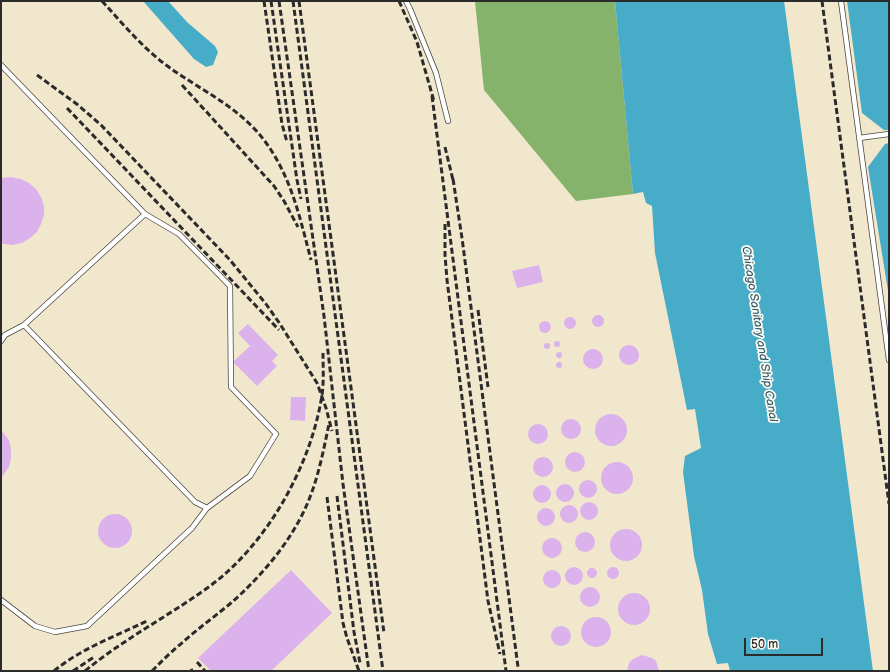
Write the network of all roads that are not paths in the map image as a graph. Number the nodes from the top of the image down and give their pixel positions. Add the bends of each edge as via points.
1 (406, 1) edge
2 (841, 1) edge
3 (1, 65) edge
4 (448, 121) dead end
5 (889, 134) edge
6 (859, 138) junction
7 (145, 214) junction
8 (24, 325) junction
9 (1, 331) edge
10 (5, 335) junction
11 (1, 341) edge
12 (889, 360) edge
13 (207, 508) junction
14 (1, 600) edge

1 - 4 lane via 436,73
2 - 6 lane
3 - 7 lane
5 - 6 lane
6 - 12 lane
7 - 8 lane
7 - 13 lane via 179,234 230,286 231,387 276,434 250,476
8 - 10 lane
8 - 13 lane via 195,502
9 - 10 lane
10 - 11 lane
13 - 14 lane via 192,528 86,626 55,632 35,626

